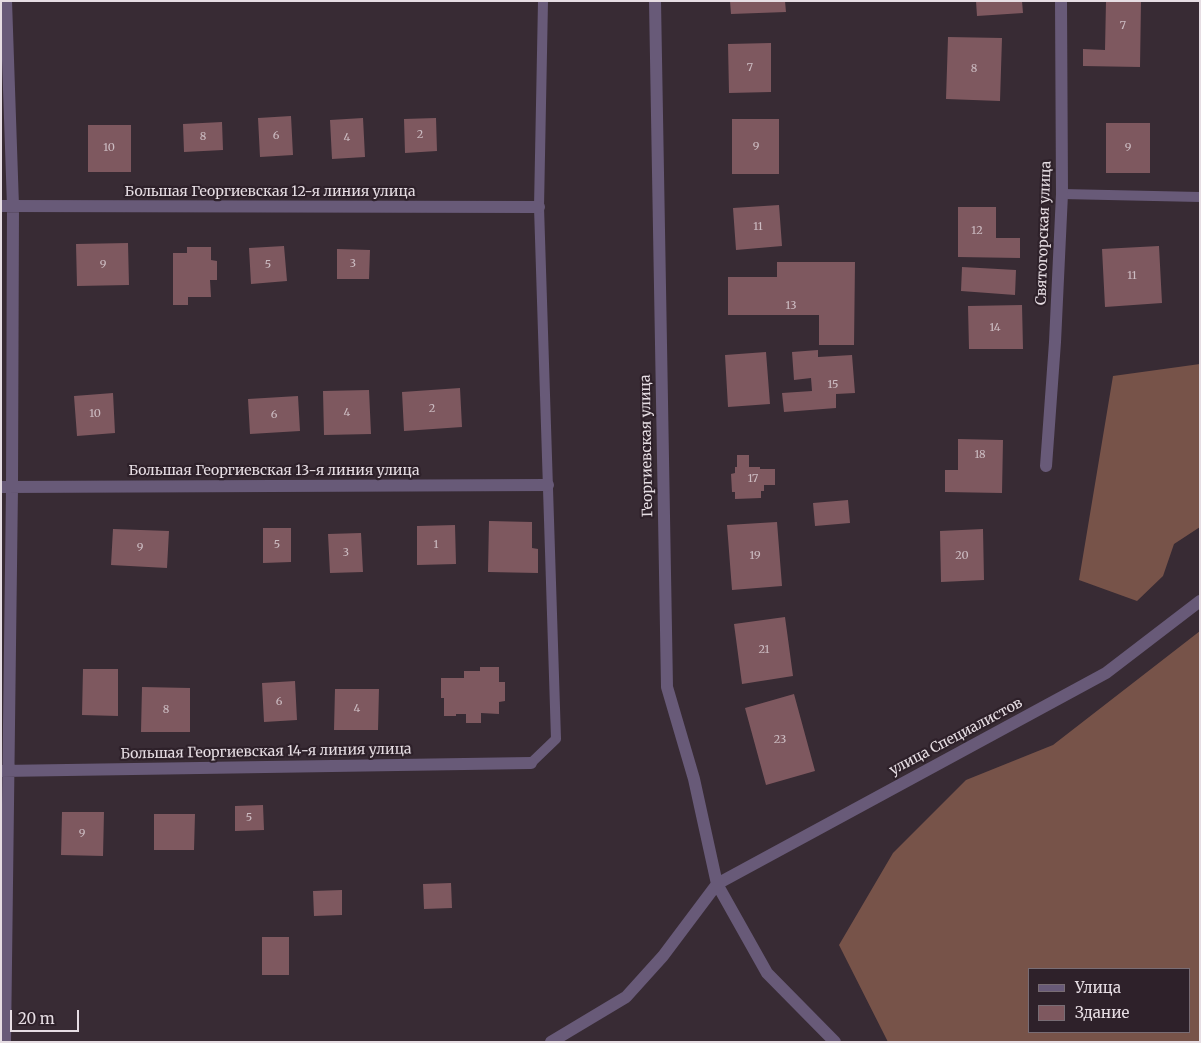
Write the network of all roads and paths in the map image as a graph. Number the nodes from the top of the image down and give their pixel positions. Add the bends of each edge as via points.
1 (6, 1) edge
2 (543, 1) edge
3 (655, 1) edge
4 (1061, 1) edge
5 (1062, 194) junction
6 (1200, 197) edge
7 (7, 206) edge
8 (539, 208) junction
9 (1046, 466) dead end
10 (548, 485) junction
11 (7, 487) edge
12 (1200, 601) edge
13 (531, 763) joint
14 (5, 771) edge
15 (717, 884) junction
16 (5, 1036) edge
17 (551, 1042) edge
18 (835, 1042) edge

1 - 7 street
2 - 8 lane
3 - 15 street, Георгиевская улица via 667,687 694,779
4 - 5 street, Святогорская улица
5 - 6 lane
5 - 9 street, Святогорская улица
7 - 8 street, Большая Георгиевская 12-я линия улица
7 - 11 street
8 - 10 lane
10 - 11 street, Большая Георгиевская 13-я линия улица
10 - 13 lane via 556,739
11 - 14 street
12 - 15 street, улица Специалистов via 1106,673
13 - 14 street, Большая Георгиевская 14-я линия улица
14 - 16 street
15 - 17 street via 663,956 626,997
15 - 18 street, Георгиевская улица via 766,973

